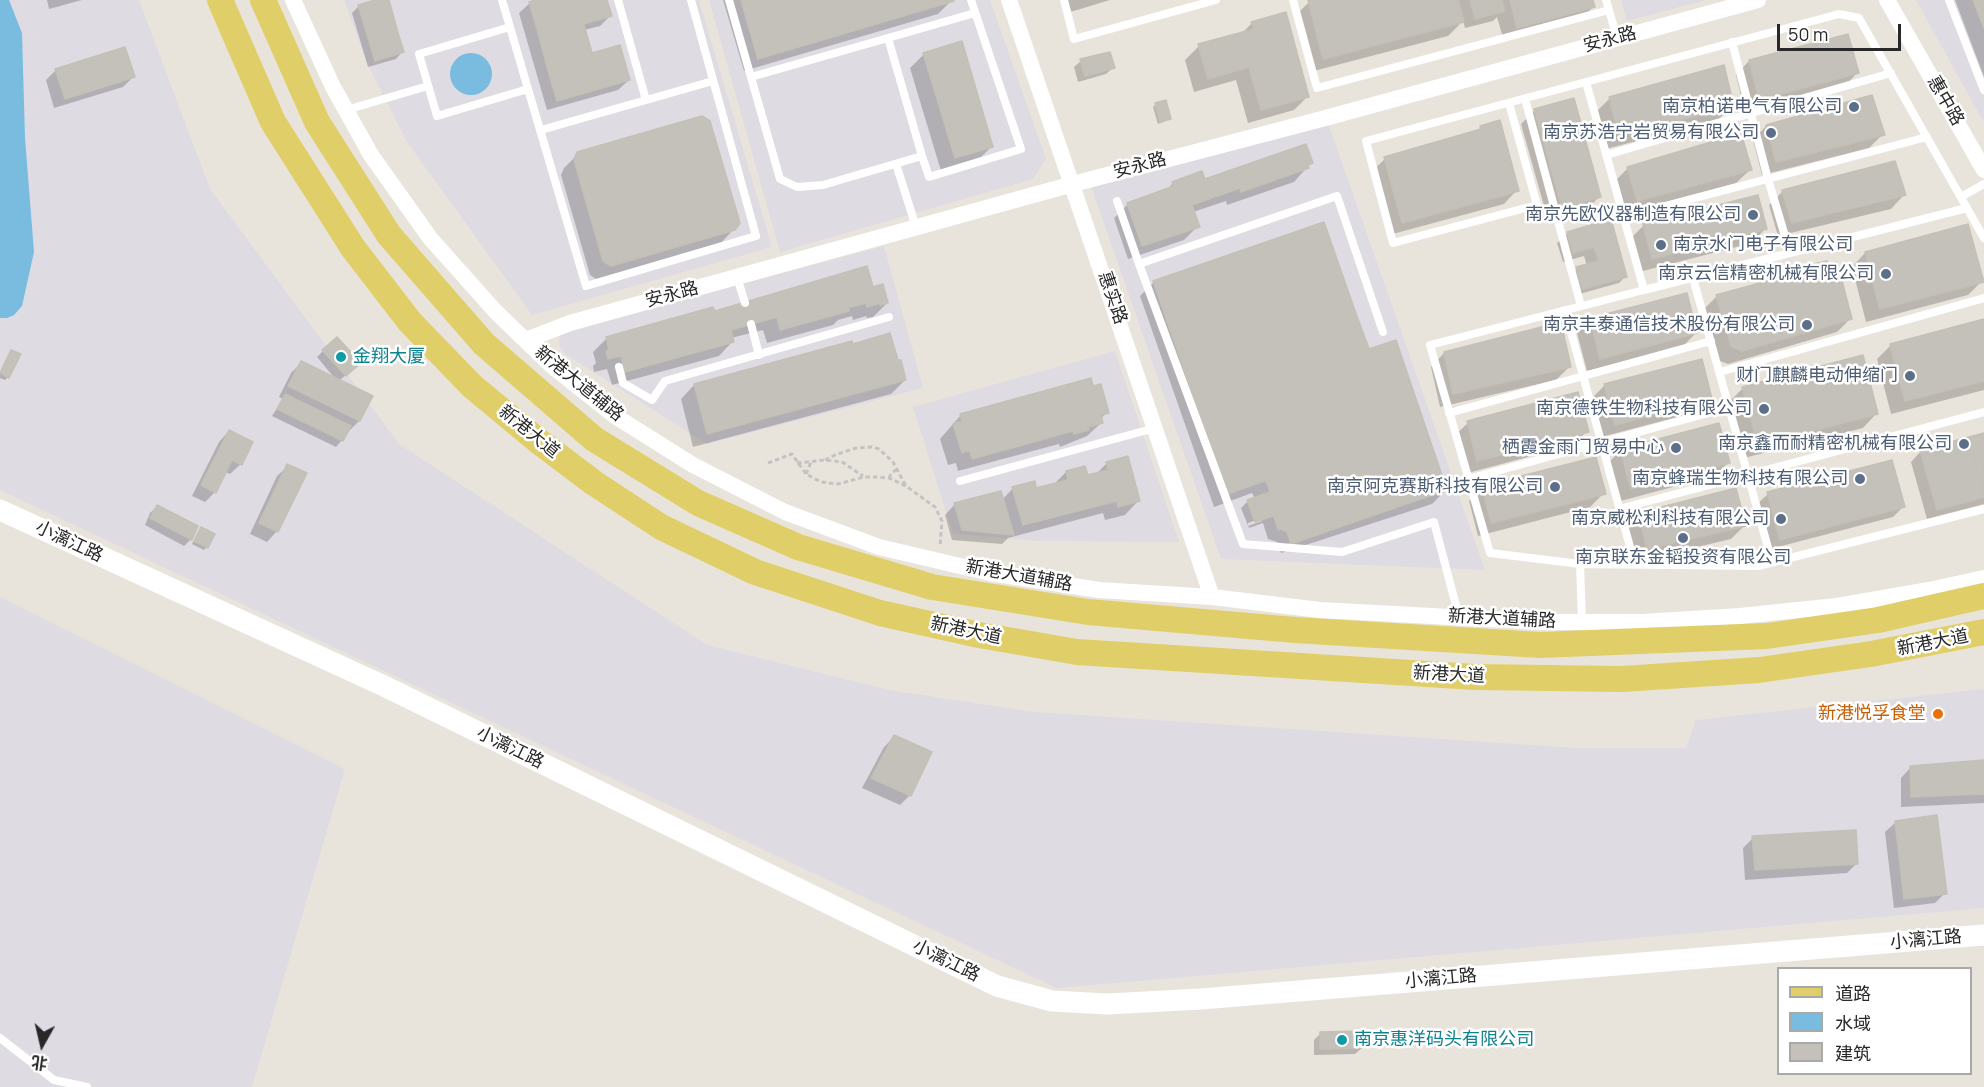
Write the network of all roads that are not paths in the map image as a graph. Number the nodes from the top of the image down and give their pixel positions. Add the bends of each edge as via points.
1 (220, 0) edge
2 (263, 0) edge
3 (292, 0) edge
4 (502, 0) edge
5 (618, 0) edge
6 (691, 0) edge
7 (729, 0) edge
8 (971, 0) edge
9 (1009, 0) edge
10 (1064, 0) edge
11 (1216, 0) edge
12 (1293, 0) edge
13 (1606, 0) edge
14 (1758, 0) edge
15 (1887, 0) edge
16 (1949, 0) edge
17 (1609, 10) junction
18 (975, 13) junction
19 (510, 27) junction
20 (888, 38) junction
21 (1617, 39) junction
22 (1732, 42) junction
23 (1891, 73) junction
24 (751, 77) junction
25 (713, 81) junction
26 (1586, 82) junction
27 (428, 86) junction
28 (528, 89) junction
29 (1984, 90) edge
30 (1525, 99) junction
31 (646, 100) junction
32 (1509, 103) junction
33 (346, 110) junction
34 (1750, 114) junction
35 (541, 130) junction
36 (1927, 137) junction
37 (1606, 155) junction
38 (922, 156) junction
39 (896, 164) junction
40 (1984, 170) edge
41 (1768, 179) junction
42 (1073, 184) junction
43 (1984, 184) edge
44 (1961, 197) junction
45 (1117, 201) dead end
46 (1967, 208) junction
47 (1623, 217) junction
48 (916, 227) junction
49 (1984, 238) edge
50 (1790, 253) junction
51 (1139, 264) junction
52 (737, 277) junction
53 (1693, 278) junction
54 (1644, 290) junction
55 (1984, 298) edge
56 (745, 303) dead end
57 (1581, 306) junction
58 (1565, 310) junction
59 (889, 317) dead end
60 (751, 324) dead end
61 (1383, 332) dead end
62 (526, 340) junction
63 (1711, 341) junction
64 (759, 355) junction
65 (619, 367) dead end
66 (1720, 372) junction
67 (1583, 376) junction
68 (1730, 407) junction
69 (1984, 412) edge
70 (1449, 413) junction
71 (1156, 428) junction
72 (1601, 443) junction
73 (1748, 474) junction
74 (1468, 479) junction
75 (960, 481) dead end
76 (1619, 509) junction
77 (1984, 509) edge
78 (0, 510) edge
79 (1772, 562) junction
80 (1580, 564) junction
81 (1635, 565) junction
82 (1984, 578) edge
83 (1984, 596) edge
84 (1212, 597) junction
85 (1459, 617) junction
86 (1582, 622) junction
87 (1984, 632) edge
88 (1984, 935) edge
89 (0, 1038) edge
90 (87, 1087) edge

1 - 87 main road, 新港大道 via 273,122 353,248 410,322 472,386 594,483 661,527 755,572 880,613 1077,652 1475,677 1622,679 1759,670
2 - 83 main road, 新港大道 via 316,122 388,236 484,344 594,439 698,503 798,547 932,587 1088,612 1540,645 1767,636 1878,620
3 - 33 street, 新港大道辅路
4 - 19 lane
5 - 31 lane
6 - 25 lane
7 - 24 lane
8 - 18 lane
9 - 42 street, 惠实路
10 - 11 lane via 1074,39
12 - 17 lane via 1317,88
13 - 17 lane
14 - 21 street, 安永路
15 - 40 street, 惠中路
16 - 29 lane
17 - 21 lane
18 - 20 lane
18 - 38 lane via 1021,149 929,177
19 - 27 lane via 418,54
19 - 28 lane
20 - 24 lane
20 - 38 lane
21 - 42 street, 安永路
22 - 23 lane via 1839,14 1859,18
22 - 26 lane
22 - 34 lane
23 - 34 lane
23 - 36 lane
24 - 39 lane via 780,178 797,187 823,185
25 - 31 lane
25 - 35 lane via 756,236 586,286
26 - 30 lane
26 - 37 lane
27 - 28 lane via 437,116
27 - 33 lane
28 - 35 lane
30 - 32 lane
30 - 57 lane
31 - 35 lane
32 - 32 lane via 1366,141 1394,243 1537,205
33 - 62 street, 新港大道辅路 via 371,154 430,238
34 - 37 lane
34 - 41 lane
36 - 41 lane
36 - 44 lane
37 - 47 lane
38 - 39 lane
39 - 48 lane
41 - 47 lane
41 - 50 lane
42 - 48 street, 安永路
42 - 71 street, 惠实路
43 - 44 lane
44 - 46 lane
45 - 51 lane
46 - 49 lane
46 - 50 lane
47 - 54 lane
48 - 52 street, 安永路
50 - 53 lane
51 - 61 lane via 1337,196
51 - 85 lane via 1243,544 1342,552 1434,522
52 - 56 lane
52 - 62 street, 安永路 via 570,323
53 - 54 lane
53 - 63 lane
54 - 57 lane
55 - 66 lane
57 - 58 lane
58 - 67 lane
58 - 70 lane via 1430,345
59 - 64 lane
60 - 64 lane
62 - 84 street, 新港大道辅路 via 615,416 693,465 785,512 879,547 990,573 1099,590
63 - 66 lane
63 - 67 lane
64 - 65 lane via 664,381 652,400 623,383
66 - 68 lane
67 - 70 lane
67 - 72 lane
68 - 72 lane
68 - 73 lane
69 - 73 lane
70 - 74 lane
71 - 75 lane
71 - 84 street, 惠实路
72 - 74 lane
72 - 76 lane
73 - 76 lane
73 - 79 lane
74 - 80 lane via 1490,553
76 - 81 lane
77 - 79 lane
78 - 88 street, 小漓江路 via 384,686 998,986 1052,1001 1107,1004 1201,999
79 - 81 lane via 1758,566
80 - 81 lane
80 - 86 lane
82 - 86 street, 新港大道辅路 via 1837,606 1707,618
84 - 85 street, 新港大道辅路 via 1320,610
85 - 86 street, 新港大道辅路
89 - 90 lane via 54,1080

